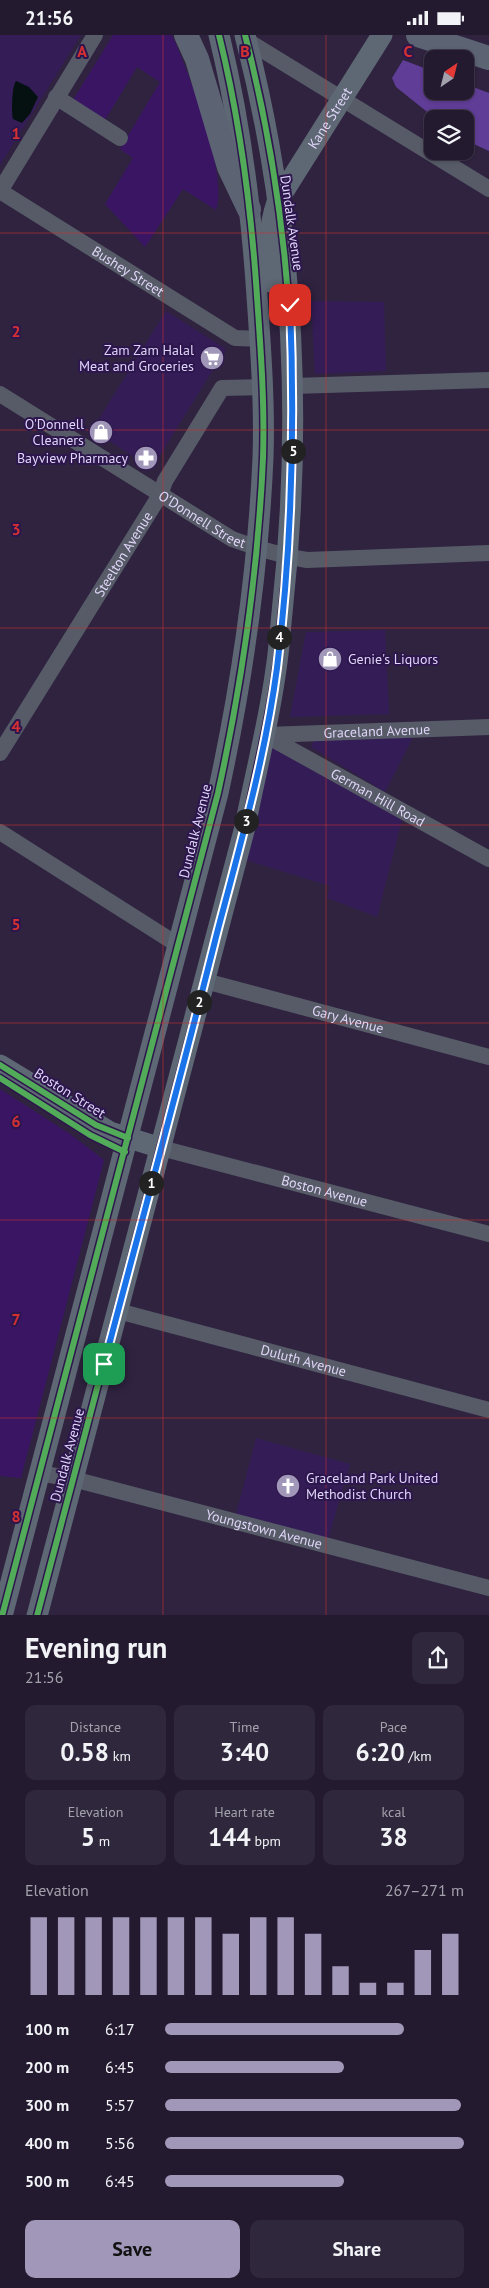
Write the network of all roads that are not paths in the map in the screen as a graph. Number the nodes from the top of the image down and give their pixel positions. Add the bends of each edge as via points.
1 (95, 35) edge
2 (186, 35) edge
3 (220, 35) edge
4 (382, 35) edge
5 (422, 36) edge
6 (245, 37) edge
7 (489, 58) edge
8 (56, 97) junction
9 (342, 99) junction
10 (120, 138) dead end
11 (489, 189) edge
12 (0, 191) edge
13 (277, 202) junction
14 (249, 209) junction
15 (260, 339) junction
16 (489, 380) edge
17 (262, 387) junction
18 (293, 387) junction
19 (0, 394) edge
20 (263, 457) junction
21 (160, 495) junction
22 (256, 547) junction
23 (489, 553) edge
24 (288, 557) junction
25 (489, 727) edge
26 (306, 733) junction
27 (266, 735) junction
28 (0, 753) edge
29 (307, 758) junction
30 (0, 832) edge
31 (489, 859) edge
32 (178, 945) junction
33 (205, 981) junction
34 (489, 1057) edge
35 (0, 1065) edge
36 (0, 1078) edge
37 (126, 1145) junction
38 (161, 1148) junction
39 (489, 1234) edge
40 (118, 1311) junction
41 (489, 1410) edge
42 (39, 1473) junction
43 (73, 1479) junction
44 (489, 1588) edge
45 (3, 1603) edge
46 (37, 1615) edge

1 - 8 street
2 - 14 highway via 197,59 229,167
3 - 14 main road, Dundalk Avenue via 230,77
4 - 9 main road, Kane Street
5 - 7 highway
6 - 9 street
6 - 13 main road, Dundalk Avenue
8 - 10 street
8 - 12 street
9 - 11 street
9 - 13 main road, Kane Street
12 - 15 street, Bushey Street via 235,338
13 - 18 main road, Dundalk Avenue via 290,305
13 - 20 main road via 271,220 268,258 274,336 274,432
14 - 15 main road, Dundalk Avenue
15 - 17 main road, Dundalk Avenue
16 - 18 street
17 - 20 main road, Dundalk Avenue
17 - 21 street, Steelton Avenue via 222,388 165,481
18 - 24 main road, Dundalk Avenue
19 - 21 street, O'Donnell Street
20 - 22 main road, Dundalk Avenue
21 - 22 street, O'Donnell Street via 232,539
21 - 28 street, Steelton Avenue
22 - 24 street, O'Donnell Street
22 - 32 main road, Dundalk Avenue via 251,610 233,725
23 - 24 street, O'Donnell Street via 307,560
24 - 27 main road, Dundalk Avenue via 277,667
25 - 26 street, Graceland Avenue
26 - 27 street, Graceland Avenue
26 - 29 street
27 - 29 street, German Hill Road
27 - 33 main road, Dundalk Avenue
29 - 31 street, German Hill Road
30 - 32 street
32 - 37 main road, Dundalk Avenue
33 - 34 street, Gary Avenue
33 - 38 main road, Dundalk Avenue
35 - 37 main road, Boston Street
36 - 37 main road, Boston Street via 90,1135
37 - 38 main road, Boston Street
37 - 42 main road, Dundalk Avenue
38 - 39 street, Boston Avenue
38 - 40 main road, Dundalk Avenue
40 - 41 street, Duluth Avenue
40 - 43 main road, Dundalk Avenue
42 - 43 street, Youngstown Avenue
42 - 45 main road, Dundalk Avenue
43 - 44 street, Youngstown Avenue
43 - 46 main road, Dundalk Avenue

